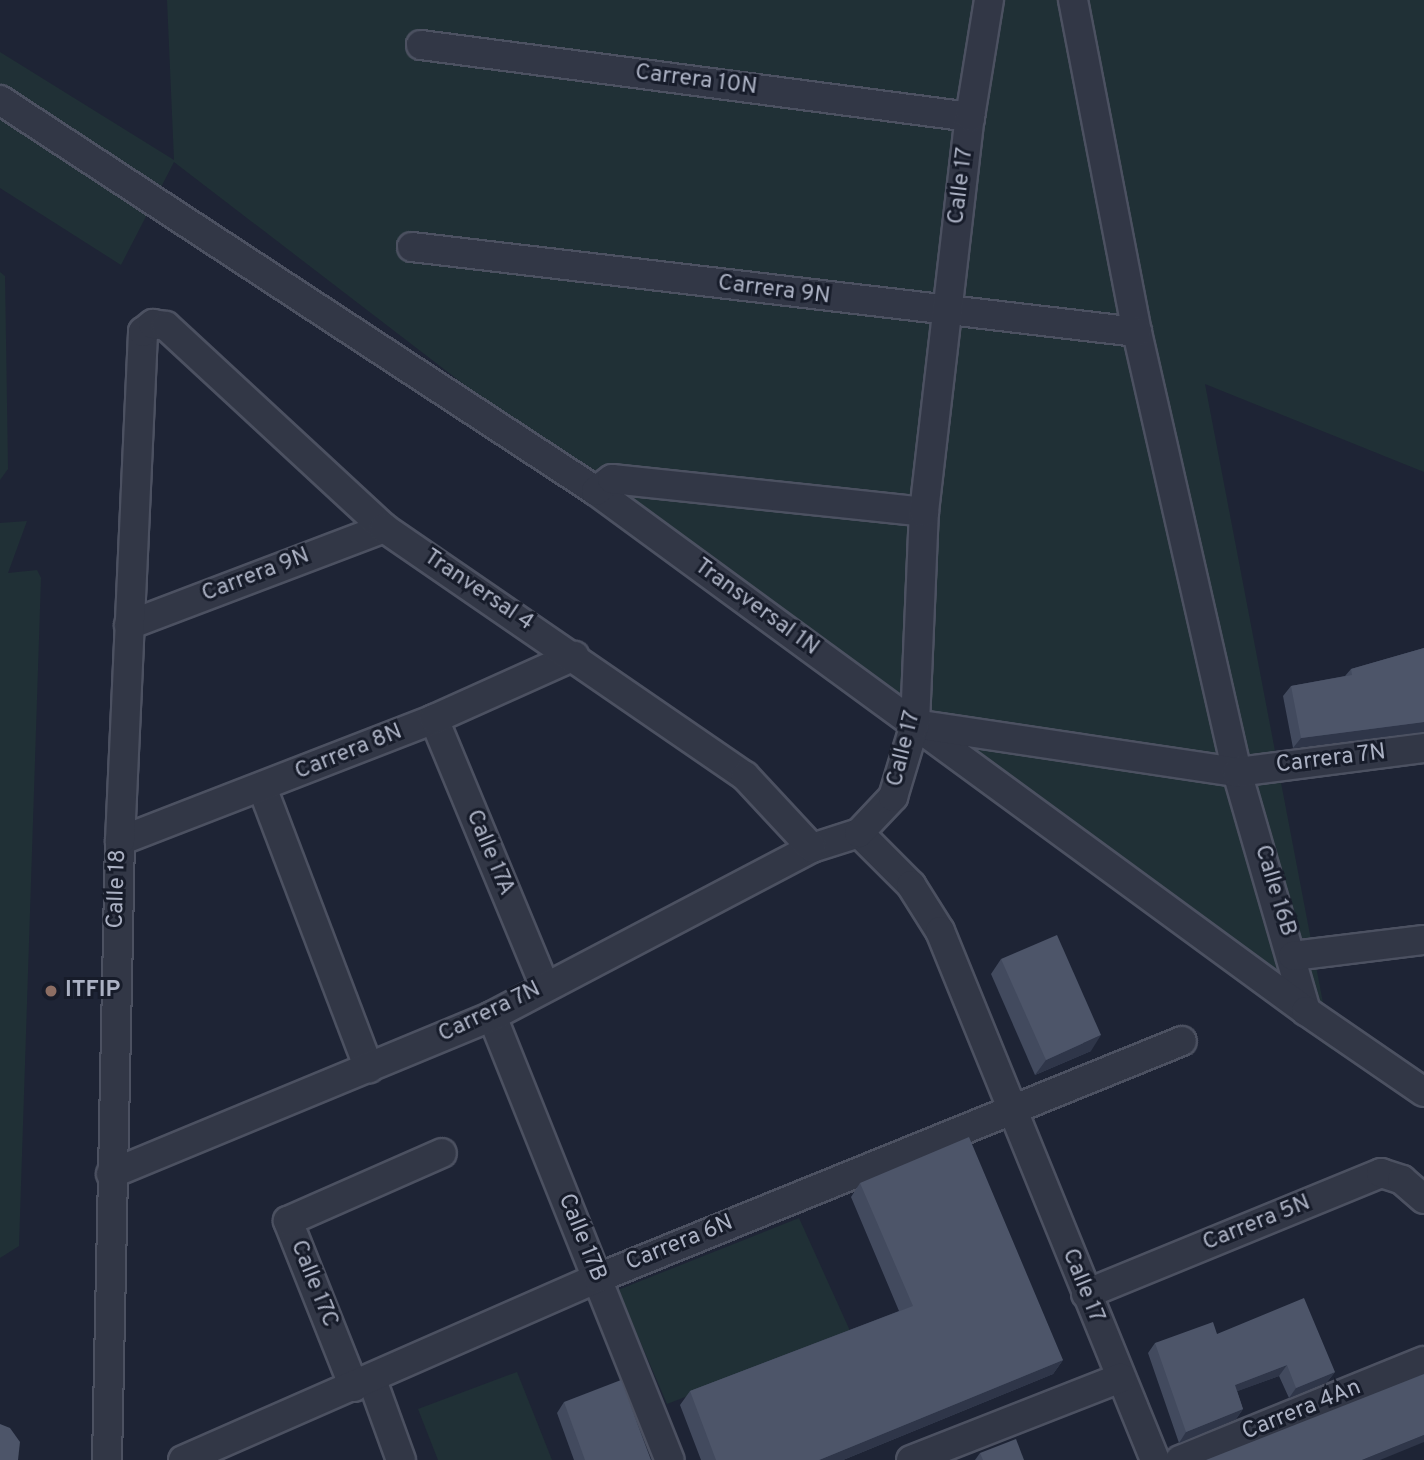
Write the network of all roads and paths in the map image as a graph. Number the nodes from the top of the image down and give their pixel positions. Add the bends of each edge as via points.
1 (989, 0) edge
2 (1073, 0) edge
3 (421, 45) dead end
4 (0, 100) edge
5 (970, 117) junction
6 (412, 247) dead end
7 (947, 312) junction
8 (153, 324) joint
9 (1137, 332) junction
10 (596, 491) junction
11 (924, 512) junction
12 (384, 528) junction
13 (129, 625) junction
14 (574, 656) junction
15 (434, 719) junction
16 (915, 724) junction
17 (1424, 748) edge
18 (1237, 772) junction
19 (262, 787) junction
20 (859, 833) junction
21 (120, 841) junction
22 (812, 848) junction
23 (1424, 940) edge
24 (1293, 956) junction
25 (545, 987) junction
26 (1306, 1011) junction
27 (492, 1016) junction
28 (1182, 1041) dead end
29 (369, 1068) junction
30 (1424, 1092) edge
31 (1009, 1107) junction
32 (442, 1153) dead end
33 (111, 1174) junction
34 (1424, 1199) edge
35 (597, 1278) junction
36 (1086, 1294) junction
37 (1424, 1361) edge
38 (1120, 1378) junction
39 (363, 1384) junction
40 (107, 1460) edge
41 (183, 1460) edge
42 (401, 1460) edge
43 (670, 1460) edge
44 (911, 1460) edge
45 (1155, 1460) edge
46 (1180, 1460) edge

1 - 5 street, Calle 17
2 - 9 street, Calle 16B
3 - 5 street, Carrera 10N
4 - 10 street, Transversal 1N
5 - 7 street, Calle 17
6 - 7 street, Carrera 9N
7 - 9 street, Carrera 9N
7 - 11 street, Calle 17
8 - 12 street, Tranversal 4 via 166,326
8 - 13 street, Calle 18 via 143,332
9 - 18 street, Calle 16B
10 - 11 street via 612,479
10 - 16 street, Transversal 1N
11 - 16 street, Calle 17
12 - 13 street, Carrera 9N
12 - 14 street, Tranversal 4
13 - 21 street, Calle 18
14 - 15 street, Carrera 8N
14 - 22 street, Tranversal 4 via 745,776
15 - 19 street, Carrera 8N
15 - 25 street, Calle 17A
16 - 18 street, Carrera 7N
16 - 20 street, Calle 17 via 893,797
16 - 26 street, Transversal 1N
17 - 18 street, Carrera 7N
18 - 24 street, Calle 16B
19 - 21 street, Carrera 8N
19 - 29 street
20 - 22 street, Carrera 7N
20 - 31 street, Calle 17 via 911,885 940,931
21 - 33 street, Calle 18
22 - 25 street, Carrera 7N
23 - 24 street
24 - 26 street, Calle 16B
25 - 27 street, Carrera 7N
26 - 30 street
27 - 29 street, Carrera 7N
27 - 35 street, Calle 17B
28 - 31 street, Carrera 6N
29 - 33 street, Carrera 7N
31 - 35 street, Carrera 6N
31 - 36 street, Calle 17
32 - 39 street, Calle 17C via 288,1221
33 - 40 street, Calle 18
34 - 36 street, Carrera 5N via 1402,1180 1381,1172
35 - 39 street, Carrera 6N
35 - 43 street, Calle 17B
36 - 38 street, Calle 17
37 - 46 street, Carrera 4An
38 - 44 street
38 - 45 street, Calle 17
39 - 41 street, Carrera 6N
39 - 42 street, Calle 17C

